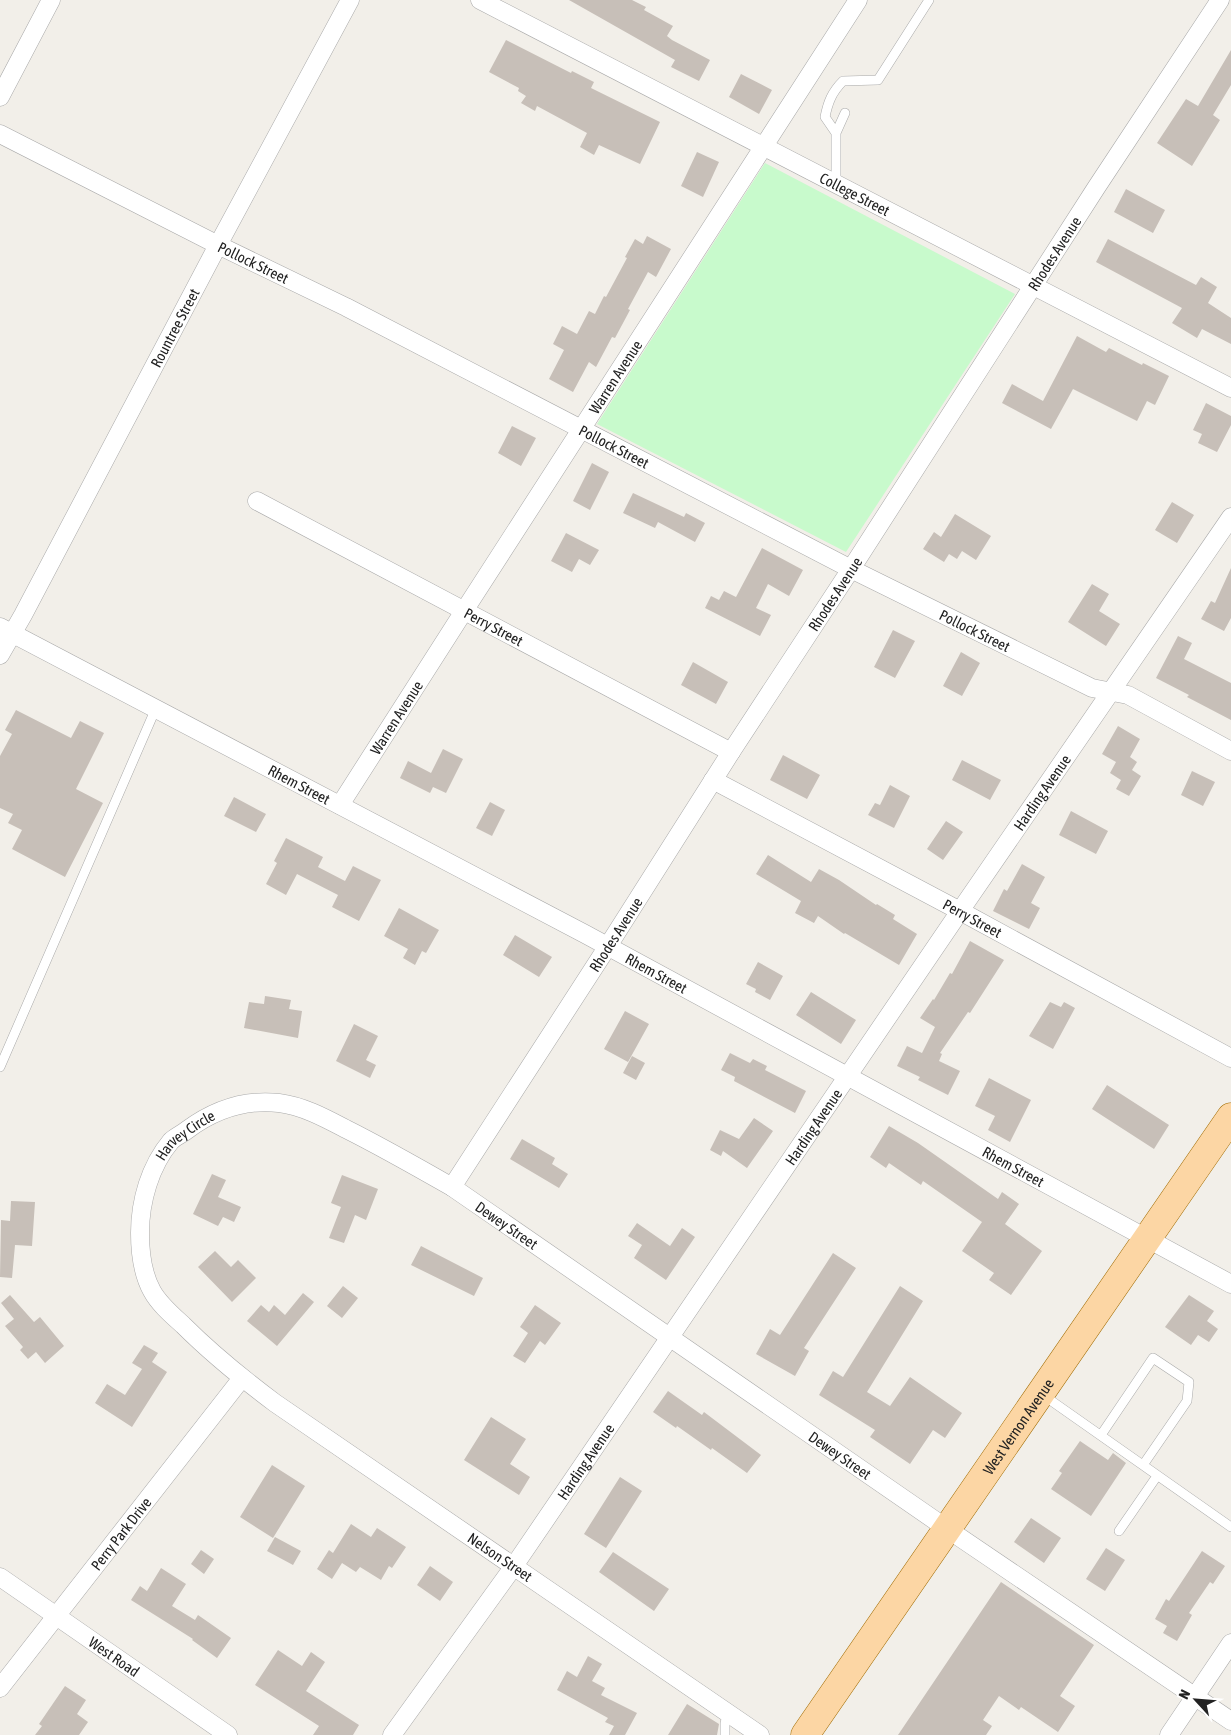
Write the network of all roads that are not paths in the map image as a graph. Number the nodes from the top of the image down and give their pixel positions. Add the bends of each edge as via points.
1 (50, 0) edge
2 (350, 0) edge
3 (480, 0) edge
4 (858, 0) edge
5 (929, 0) edge
6 (1220, 0) edge
7 (860, 81) junction
8 (856, 90) dead end
9 (0, 96) edge
10 (845, 113) dead end
11 (836, 133) junction
12 (0, 134) edge
13 (765, 146) junction
14 (836, 183) junction
15 (218, 245) junction
16 (1034, 286) junction
17 (1231, 388) edge
18 (582, 428) junction
19 (257, 501) dead end
20 (1231, 517) edge
21 (851, 569) junction
22 (464, 611) junction
23 (6, 630) edge
24 (0, 655) edge
25 (1110, 692) junction
26 (156, 708) junction
27 (1231, 751) edge
28 (731, 752) junction
29 (713, 780) junction
30 (340, 805) junction
31 (960, 910) junction
32 (608, 946) junction
33 (1231, 1058) edge
34 (0, 1068) edge
35 (848, 1076) junction
36 (1231, 1117) edge
37 (452, 1188) junction
38 (1147, 1238) junction
39 (1231, 1284) edge
40 (671, 1338) junction
41 (242, 1378) junction
42 (1041, 1393) junction
43 (1101, 1435) junction
44 (1143, 1465) junction
45 (1157, 1476) junction
46 (1231, 1527) edge
47 (946, 1528) junction
48 (1118, 1531) dead end
49 (514, 1566) junction
50 (0, 1577) edge
51 (56, 1616) junction
52 (1231, 1643) edge
53 (0, 1688) edge
54 (1195, 1697) junction
55 (728, 1713) junction
56 (1231, 1721) edge
57 (754, 1733) edge
58 (228, 1735) edge
59 (392, 1735) edge
60 (725, 1735) edge
61 (805, 1735) edge
62 (1169, 1735) edge

1 - 9 street
2 - 15 street, Rountree Street
3 - 13 street, College Street
4 - 13 street, Warren Avenue
5 - 7 lane via 878,80
6 - 16 street, Rhodes Avenue
7 - 8 lane
7 - 11 lane via 843,81 828,102 825,117
10 - 11 lane
11 - 14 lane
12 - 15 street, Pollock Street
13 - 14 street, College Street
13 - 18 street, Warren Avenue
14 - 16 street, College Street
15 - 18 street, Pollock Street
15 - 23 street, Rountree Street via 23,615
16 - 17 street, College Street
16 - 21 street, Rhodes Avenue
18 - 21 street, Pollock Street
18 - 22 street, Warren Avenue
19 - 22 street, Perry Street
20 - 25 street, Harding Avenue
21 - 25 street, Pollock Street via 1092,688
21 - 28 street, Rhodes Avenue
22 - 28 street, Perry Street
22 - 30 street, Warren Avenue
23 - 24 street, Rountree Street
23 - 26 street, Rhem Street
25 - 27 street, Pollock Street via 1128,695
25 - 31 street, Harding Avenue
26 - 30 street, Rhem Street
26 - 34 lane
28 - 29 street, Rhodes Avenue
29 - 31 street, Perry Street
29 - 32 street, Rhodes Avenue
30 - 32 street, Rhem Street
31 - 33 street, Perry Street
31 - 35 street, Harding Avenue
32 - 35 street, Rhem Street
32 - 37 street, Rhodes Avenue
35 - 38 street, Rhem Street
35 - 40 street, Harding Avenue
36 - 38 main road, West Vernon Avenue
37 - 40 street, Dewey Street
37 - 41 street, Harvey Circle via 384,1148 316,1114 290,1105 262,1102 225,1108 172,1140 145,1191 140,1248 145,1276 153,1293 171,1314
38 - 39 street, Rhem Street
38 - 42 main road, West Vernon Avenue
40 - 47 street, Dewey Street
40 - 49 street, Harding Avenue
41 - 49 street, Nelson Street
41 - 51 street, Perry Park Drive
42 - 43 lane
42 - 47 main road, West Vernon Avenue
43 - 44 lane
43 - 44 lane via 1153,1358 1189,1382 1188,1401
44 - 45 lane
45 - 46 lane
45 - 48 lane
47 - 54 street, Dewey Street
47 - 61 main road, West Vernon Avenue
49 - 55 street, Nelson Street
49 - 59 street, Harding Avenue
50 - 51 street, West Road
51 - 53 street, Perry Park Drive
51 - 58 street, West Road
52 - 54 street
54 - 56 street, Dewey Street
54 - 62 street
55 - 57 street, Nelson Street
55 - 60 lane

